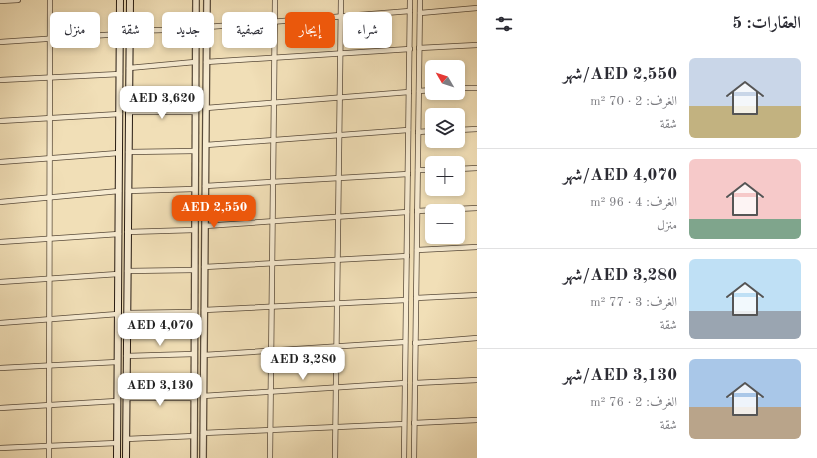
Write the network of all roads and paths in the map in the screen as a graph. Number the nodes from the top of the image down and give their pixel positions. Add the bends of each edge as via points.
1 (18, 0) edge
2 (50, 0) edge
3 (120, 0) edge
4 (130, 0) edge
5 (196, 0) edge
6 (207, 0) edge
7 (275, 0) edge
8 (341, 0) edge
9 (410, 0) edge
10 (420, 0) edge
11 (0, 1) edge
12 (477, 8) edge
13 (410, 11) junction
14 (50, 12) edge
15 (120, 12) edge
16 (130, 12) edge
17 (196, 12) edge
18 (207, 12) edge
19 (275, 12) edge
20 (420, 12) junction
21 (341, 17) junction
22 (277, 22) edge
23 (50, 38) edge
24 (0, 42) edge
25 (477, 45) edge
26 (50, 48) edge
27 (120, 48) edge
28 (130, 48) edge
29 (196, 48) edge
30 (206, 48) edge
31 (275, 48) edge
32 (419, 48) junction
33 (410, 49) junction
34 (340, 53) junction
35 (275, 58) junction
36 (196, 62) junction
37 (206, 62) junction
38 (129, 68) junction
39 (120, 74) junction
40 (50, 78) junction
41 (0, 80) edge
42 (465, 88) edge
43 (477, 88) edge
44 (419, 90) junction
45 (425, 90) edge
46 (409, 92) junction
47 (340, 98) junction
48 (274, 103) junction
49 (206, 108) junction
50 (128, 112) junction
51 (195, 112) junction
52 (120, 114) junction
53 (49, 118) junction
54 (0, 121) edge
55 (477, 129) edge
56 (408, 130) junction
57 (465, 130) edge
58 (418, 132) junction
59 (425, 132) edge
60 (340, 135) junction
61 (274, 140) junction
62 (206, 145) junction
63 (194, 151) junction
64 (128, 152) junction
65 (119, 154) junction
66 (49, 158) junction
67 (0, 162) edge
68 (477, 168) edge
69 (465, 169) edge
70 (418, 170) junction
71 (425, 170) edge
72 (408, 174) junction
73 (339, 178) junction
74 (273, 182) junction
75 (205, 186) junction
76 (194, 189) junction
77 (119, 191) junction
78 (128, 191) junction
79 (49, 199) junction
80 (0, 202) edge
81 (477, 208) edge
82 (417, 211) junction
83 (407, 212) junction
84 (338, 217) junction
85 (273, 221) junction
86 (205, 226) junction
87 (194, 230) junction
88 (127, 232) junction
89 (119, 234) junction
90 (49, 239) junction
91 (0, 242) edge
92 (477, 247) edge
93 (417, 250) junction
94 (407, 256) junction
95 (338, 259) junction
96 (272, 263) junction
97 (204, 267) junction
98 (194, 270) junction
99 (127, 271) junction
100 (118, 274) junction
101 (49, 279) junction
102 (0, 282) edge
103 (477, 295) edge
104 (416, 298) junction
105 (406, 300) junction
106 (337, 304) junction
107 (272, 307) junction
108 (204, 310) junction
109 (194, 312) junction
110 (127, 313) junction
111 (118, 314) junction
112 (49, 319) junction
113 (0, 323) edge
114 (477, 338) edge
115 (405, 342) junction
116 (415, 343) junction
117 (337, 346) junction
118 (271, 351) junction
119 (194, 354) junction
120 (204, 355) junction
121 (126, 356) junction
122 (118, 362) junction
123 (49, 366) junction
124 (0, 368) edge
125 (477, 380) edge
126 (405, 383) junction
127 (415, 383) junction
128 (336, 388) junction
129 (271, 392) junction
130 (203, 396) junction
131 (126, 398) junction
132 (194, 398) junction
133 (117, 401) junction
134 (49, 405) junction
135 (0, 408) edge
136 (477, 420) edge
137 (414, 423) junction
138 (404, 424) junction
139 (336, 427) junction
140 (270, 430) junction
141 (203, 433) junction
142 (194, 436) junction
143 (126, 439) junction
144 (117, 443) junction
145 (49, 446) junction
146 (0, 448) edge
147 (49, 458) edge
148 (116, 458) edge
149 (126, 458) edge
150 (194, 458) edge
151 (203, 458) edge
152 (270, 458) edge
153 (335, 458) edge
154 (404, 458) edge
155 (414, 458) edge

1 - 11 street
2 - 14 street
3 - 15 main road
4 - 16 main road
5 - 17 street
6 - 18 street
7 - 19 street
8 - 21 street
9 - 13 street
10 - 20 street
12 - 20 street
13 - 21 street
13 - 33 street
20 - 32 street
21 - 22 street
21 - 34 street
23 - 24 street
25 - 32 street
26 - 40 street
27 - 39 main road
28 - 38 main road
29 - 36 street
30 - 37 street
31 - 35 street
32 - 44 street
33 - 34 street
33 - 46 street
34 - 35 street
34 - 47 street
35 - 37 street
35 - 48 street
36 - 38 street
36 - 51 street
37 - 49 street
38 - 50 main road
39 - 40 street
39 - 52 main road
40 - 41 street
40 - 53 street
42 - 43 street
44 - 45 street
44 - 58 street
46 - 47 street
46 - 56 street
47 - 48 street
47 - 60 street
48 - 49 street
48 - 61 street
49 - 62 street
50 - 51 street
50 - 64 main road
51 - 63 street
52 - 53 street
52 - 65 main road
53 - 54 street
53 - 66 street
55 - 57 street
56 - 60 street
56 - 72 street
58 - 59 street
58 - 70 street
60 - 61 street
60 - 73 street
61 - 62 street
61 - 74 street
62 - 75 street
63 - 64 street
63 - 76 street
64 - 78 main road
65 - 66 street
65 - 77 main road
66 - 67 street
66 - 79 street
68 - 69 street
70 - 71 street
70 - 82 street
72 - 73 street
72 - 83 street
73 - 74 street
73 - 84 street
74 - 75 street
74 - 85 street
75 - 86 street
76 - 78 street
76 - 87 street
77 - 79 street
77 - 89 main road
78 - 88 main road
79 - 80 street
79 - 90 street
81 - 82 street
82 - 93 street
83 - 84 street
83 - 94 street
84 - 85 street
84 - 95 street
85 - 86 street
85 - 96 street
86 - 97 street
87 - 88 street
87 - 98 street
88 - 99 main road
89 - 90 street
89 - 100 main road
90 - 91 street
90 - 101 street
92 - 93 street
93 - 104 street
94 - 95 street
94 - 105 street
95 - 96 street
95 - 106 street
96 - 97 street
96 - 107 street
97 - 108 street
98 - 99 street
98 - 109 street
99 - 110 main road
100 - 101 street
100 - 111 main road
101 - 102 street
101 - 112 street
103 - 104 street
104 - 116 street
105 - 106 street
105 - 115 street
106 - 107 street
106 - 117 street
107 - 108 street
107 - 118 street
108 - 120 street
109 - 110 street
109 - 119 street
110 - 121 main road
111 - 112 street
111 - 122 main road
112 - 113 street
112 - 123 street
114 - 116 street
115 - 117 street
115 - 126 street
116 - 127 street
117 - 118 street
117 - 128 street
118 - 120 street
118 - 129 street
119 - 121 street
119 - 132 street
120 - 130 street
121 - 131 main road
122 - 123 street
122 - 133 main road
123 - 124 street
123 - 134 street
125 - 127 street
126 - 128 street
126 - 138 street
127 - 137 street
128 - 129 street
128 - 139 street
129 - 130 street
129 - 140 street
130 - 141 street
131 - 132 street
131 - 143 main road
132 - 142 street
133 - 134 street
133 - 144 main road
134 - 135 street
134 - 145 street
136 - 137 street
137 - 155 street
138 - 139 street
138 - 154 street
139 - 140 street
139 - 153 street
140 - 141 street
140 - 152 street
141 - 151 street
142 - 143 street
142 - 150 street
143 - 149 main road
144 - 145 street
144 - 148 main road
145 - 146 street
145 - 147 street

